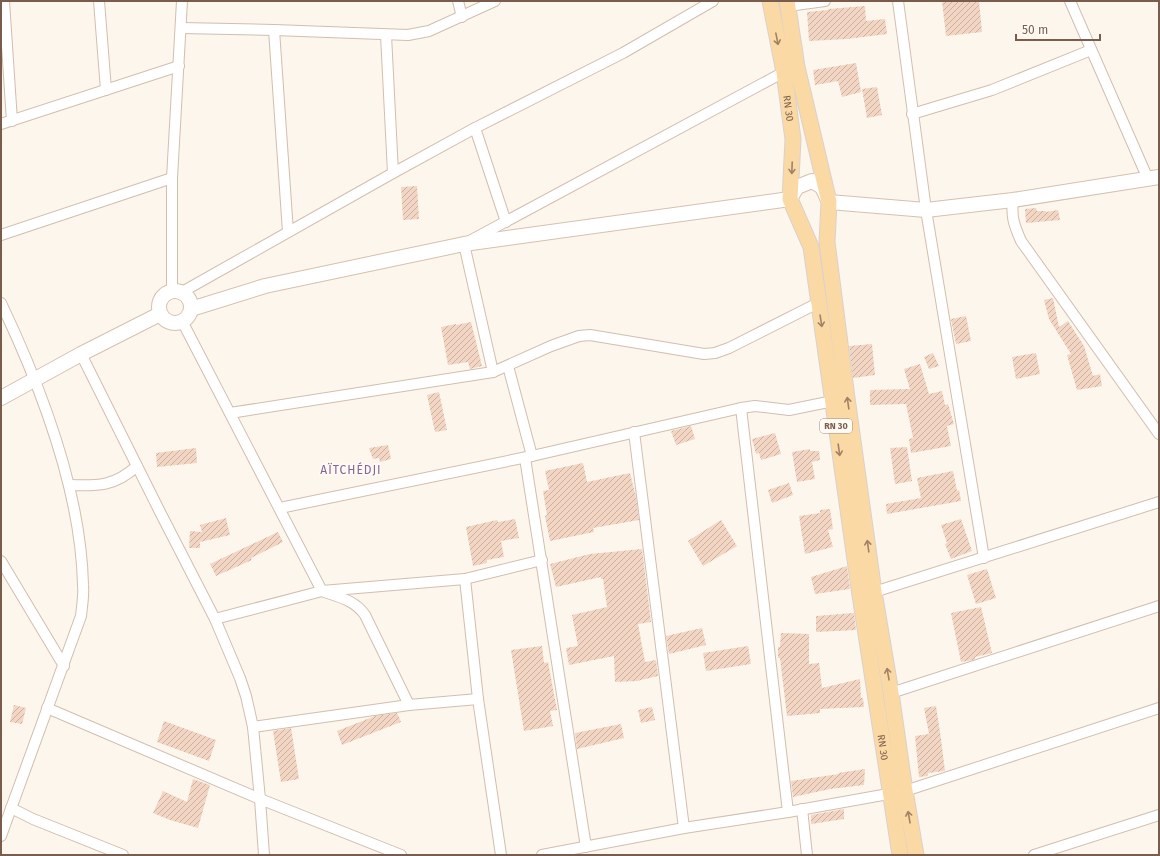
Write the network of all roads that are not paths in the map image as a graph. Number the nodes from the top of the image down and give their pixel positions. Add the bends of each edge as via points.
1 (4, 1) edge
2 (99, 1) edge
3 (182, 1) edge
4 (458, 1) edge
5 (495, 1) edge
6 (713, 1) edge
7 (770, 1) edge
8 (825, 1) edge
9 (898, 1) edge
10 (1070, 1) edge
11 (787, 3) edge
12 (462, 17) junction
13 (181, 28) junction
14 (274, 30) junction
15 (386, 35) junction
16 (1092, 50) junction
17 (179, 66) junction
18 (784, 72) junction
19 (106, 90) junction
20 (912, 114) junction
21 (12, 121) junction
22 (1, 124) edge
23 (475, 128) junction
24 (393, 173) junction
25 (172, 178) junction
26 (1154, 178) edge
27 (790, 198) junction
28 (1013, 200) junction
29 (829, 202) junction
30 (926, 210) junction
31 (506, 222) junction
32 (288, 232) junction
33 (1, 235) edge
34 (464, 244) junction
35 (177, 291) junction
36 (1, 303) edge
37 (818, 303) junction
38 (191, 309) junction
39 (160, 314) junction
40 (182, 322) junction
41 (81, 354) junction
42 (508, 366) junction
43 (493, 372) junction
44 (34, 380) junction
45 (1, 398) edge
46 (833, 401) junction
47 (742, 408) junction
48 (230, 413) junction
49 (634, 432) junction
50 (1159, 434) edge
51 (529, 457) junction
52 (137, 466) junction
53 (68, 485) junction
54 (1159, 502) edge
55 (280, 508) junction
56 (984, 558) junction
57 (542, 560) junction
58 (1, 561) edge
59 (465, 580) junction
60 (322, 591) junction
61 (874, 592) junction
62 (1159, 606) edge
63 (215, 619) junction
64 (64, 666) junction
65 (892, 693) junction
66 (478, 699) junction
67 (409, 705) junction
68 (47, 708) junction
69 (1159, 708) edge
70 (252, 727) junction
71 (904, 790) junction
72 (890, 793) junction
73 (260, 799) junction
74 (11, 808) junction
75 (802, 809) junction
76 (788, 812) junction
77 (1159, 815) edge
78 (684, 828) junction
79 (1, 836) edge
80 (586, 847) junction
81 (123, 855) edge
82 (264, 855) edge
83 (401, 855) edge
84 (501, 855) edge
85 (542, 855) edge
86 (807, 855) edge
87 (900, 855) edge
88 (916, 855) edge
89 (1034, 855) edge

1 - 21 street
2 - 19 street
3 - 13 street
4 - 12 street
5 - 12 street
6 - 23 street via 623,54
7 -> 18 main road, RN 30 / RN 30
8 - 11 street
9 - 20 street
10 - 16 street
11 - 29 main road, RN 30 via 797,67
12 - 15 street via 429,31 408,35
13 - 14 street
13 - 17 street
14 - 15 street
14 - 32 street
15 - 24 street
16 - 20 street via 992,90
16 - 26 street
17 - 19 street
17 - 25 street
18 -> 27 main road, RN 30 / RN 30 via 793,139
18 - 31 street
19 - 21 street
20 - 30 street
21 - 22 street
23 - 24 street
23 - 31 street
24 - 32 street
25 - 33 street
25 - 35 street
26 - 28 street
27 - 29 street via 797,187 812,181 822,187
27 - 34 street
27 - 37 main road, RN 30 / RN 30 via 810,247
28 - 30 street
28 - 50 street via 1012,213 1021,241
29 - 30 street
61 -> 29 main road, RN 30 via 827,242
30 - 56 street
31 - 34 street
32 - 35 street
34 - 38 street via 265,286
34 - 43 street
35 - 38 street via 190,299
35 - 39 street via 167,292 160,299
36 - 44 street
37 - 42 street via 715,353 704,354 590,335 579,336 551,346
37 -> 46 main road, RN 30 / RN 30
38 - 40 street
39 - 40 street via 167,321
39 - 41 street
40 - 48 street
41 - 44 street
41 - 52 street
42 - 43 street
42 - 51 street
43 - 48 street
44 - 45 street
44 - 53 street via 56,440
46 - 47 street via 789,410 755,406
46 -> 72 main road, RN 30 / RN 30
47 - 49 street
47 - 76 street
48 - 55 street
49 - 51 street
49 - 78 street
51 - 55 street
51 - 57 street
52 - 53 street via 119,480 107,484
52 - 63 street
53 - 64 street via 79,538 83,587 81,616
54 - 56 street
55 - 60 street
56 - 61 street
57 - 59 street
57 - 80 street
58 - 64 street
59 - 60 street
59 - 66 street
60 - 63 street
60 - 67 street via 361,608
65 -> 61 main road, RN 30
62 - 65 street
63 - 70 street via 240,678
64 - 68 street
65 - 71 main road, RN 30
66 - 67 street
66 - 84 street
67 - 70 street
68 - 73 street
68 - 74 street
69 - 71 street
70 - 73 street
71 - 72 street
88 -> 71 main road, RN 30
72 - 75 street
72 - 87 main road, RN 30 / RN 30
73 - 82 street
73 - 83 street
74 - 79 street
74 - 81 street
75 - 76 street
75 - 86 street
76 - 78 street
77 - 89 street
78 - 80 street
80 - 85 street

